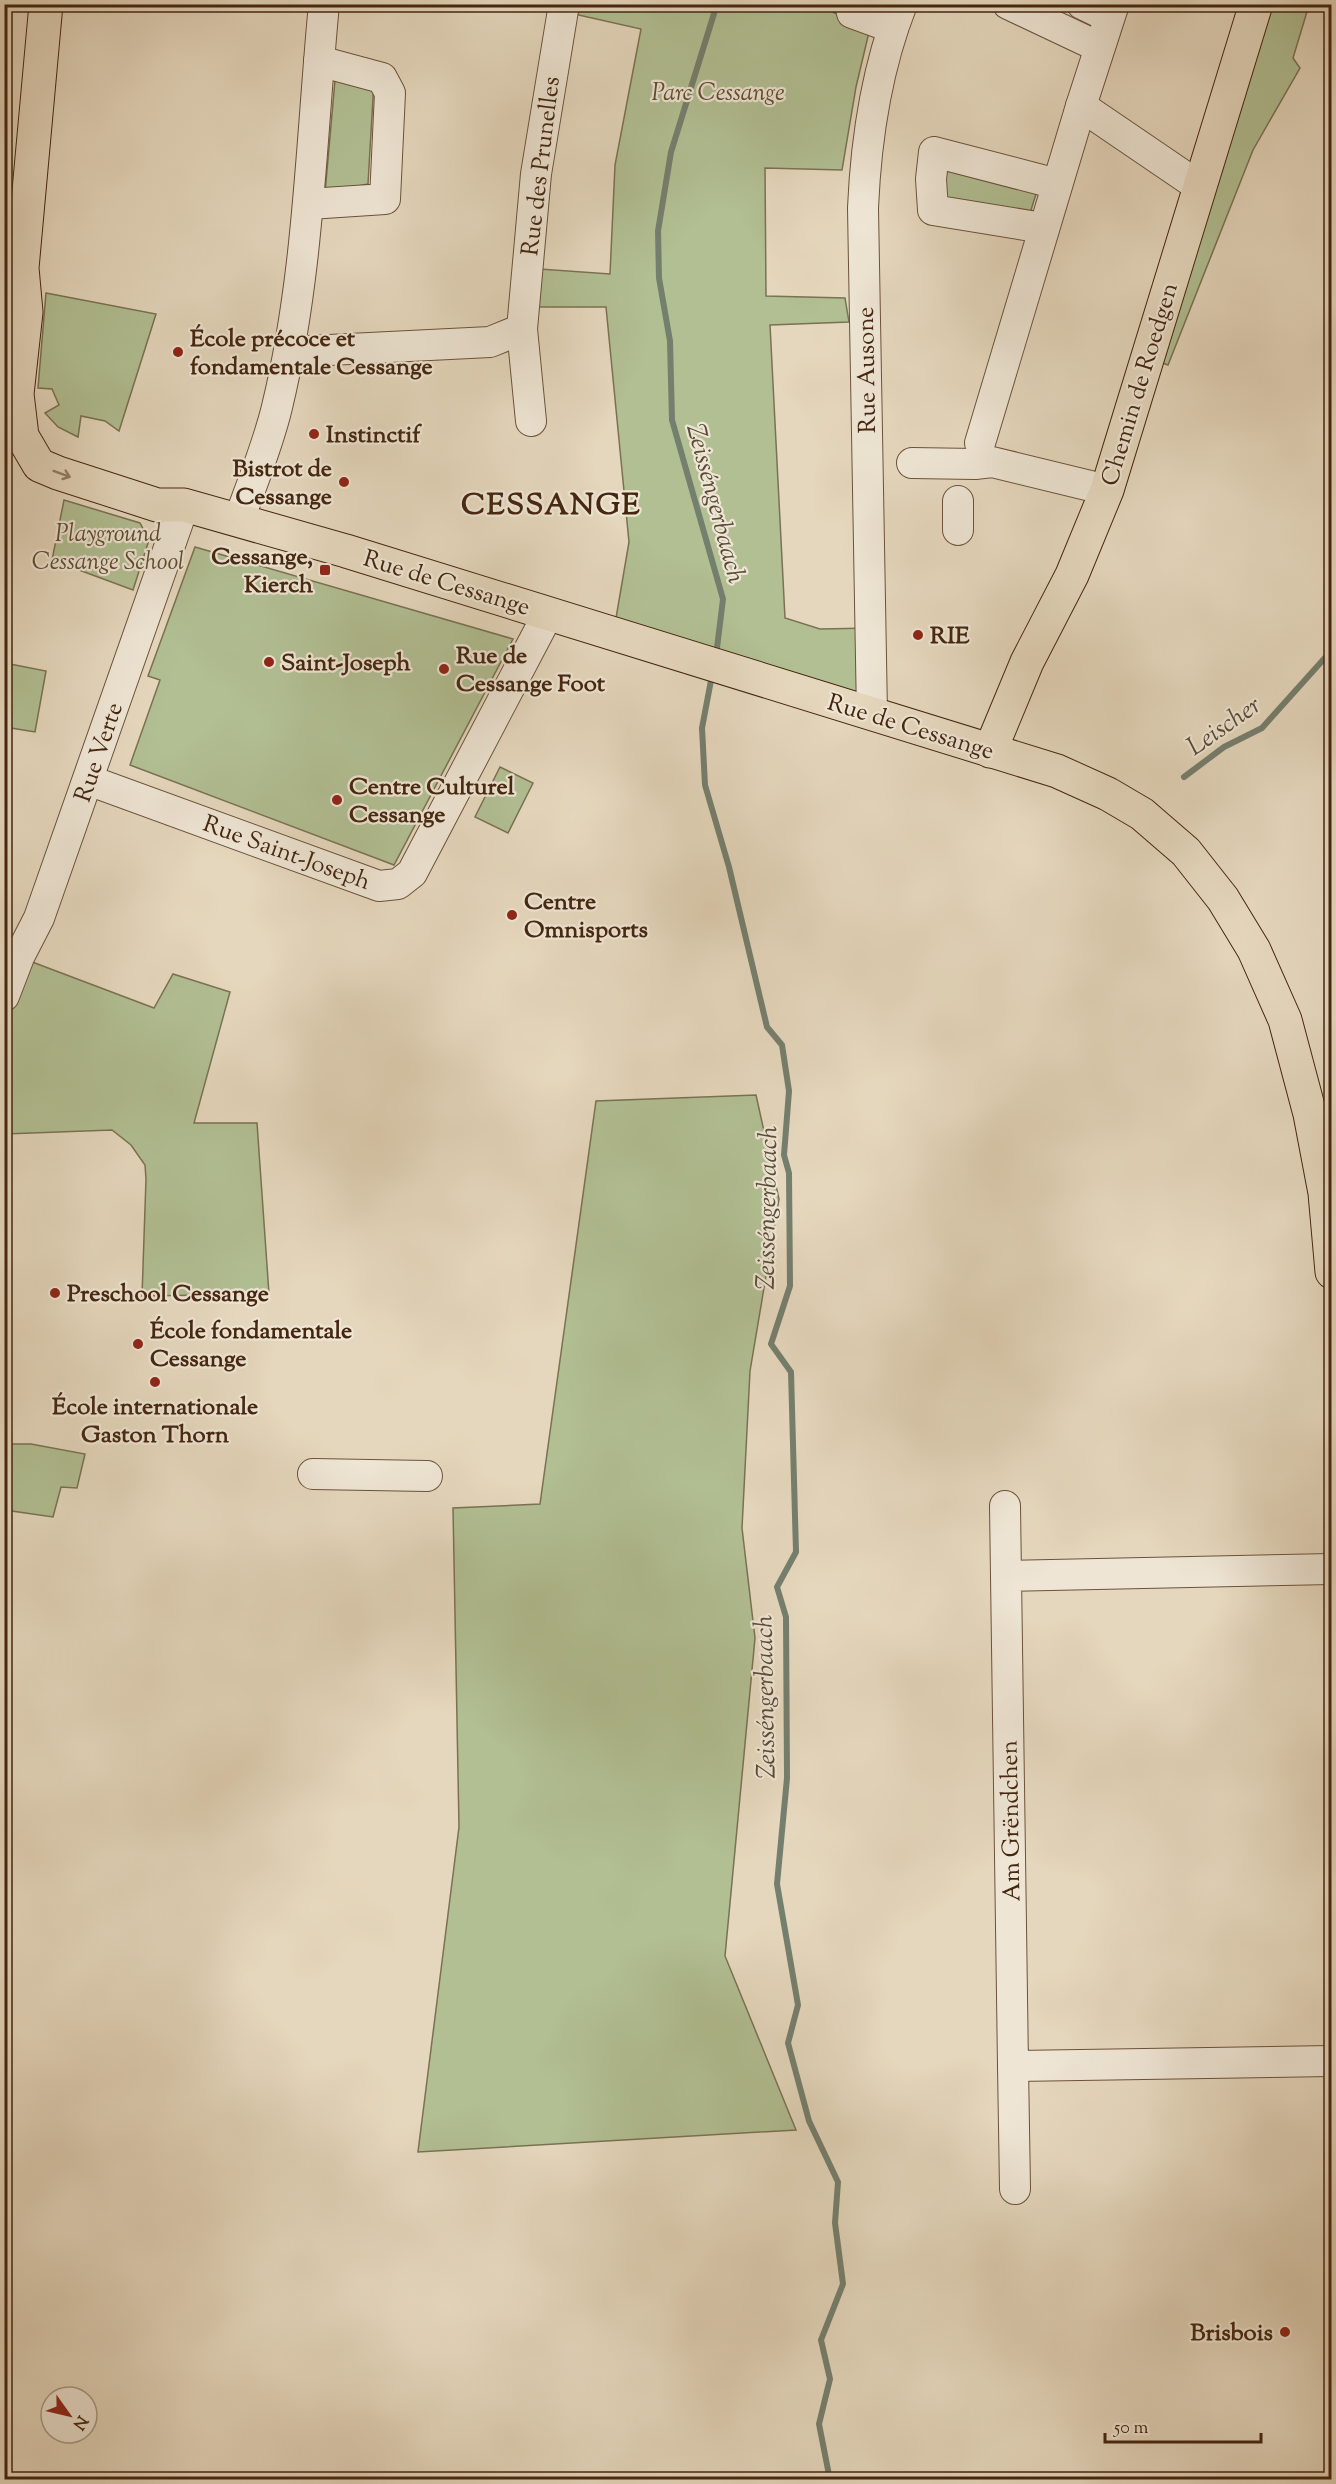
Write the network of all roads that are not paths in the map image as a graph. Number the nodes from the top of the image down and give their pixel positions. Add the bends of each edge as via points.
1 (46, 4) edge
2 (324, 4) edge
3 (564, 4) edge
4 (850, 4) edge
5 (1008, 4) edge
6 (1082, 4) edge
7 (1256, 4) edge
8 (1112, 11) edge
9 (898, 16) edge
10 (1099, 47) junction
11 (320, 61) junction
12 (1081, 106) junction
13 (1057, 184) junction
14 (1200, 187) junction
15 (309, 204) junction
16 (1044, 228) junction
17 (21, 268) junction
18 (4, 319) edge
19 (522, 329) junction
20 (289, 352) junction
21 (531, 421) dead end
22 (10, 434) edge
23 (980, 443) dead end
24 (912, 463) dead end
25 (1107, 490) junction
26 (184, 505) junction
27 (239, 519) junction
28 (548, 614) junction
29 (872, 714) junction
30 (990, 751) junction
31 (88, 780) junction
32 (4, 996) edge
33 (1332, 1272) edge
34 (313, 1474) dead end
35 (427, 1476) dead end
36 (1005, 1506) dead end
37 (1332, 1569) edge
38 (1006, 1576) junction
39 (1332, 2061) edge
40 (1013, 2066) junction
41 (1015, 2189) dead end

1 - 17 main road
2 - 11 street
3 - 19 street, Rue des Prunelles via 536,174
4 - 9 street, Rue Ausone via 852,13
5 - 10 street
6 - 8 street
7 - 14 main road, Chemin de Roedgen
8 - 10 street
9 - 29 street, Rue Ausone via 872,110 863,208
10 - 12 street
11 - 15 street
11 - 15 street via 382,78 390,93 385,199
12 - 13 street
12 - 14 street
13 - 16 street
13 - 16 street via 934,152 933,210
14 - 25 main road, Chemin de Roedgen
15 - 20 street
16 - 23 street
17 - 18 main road
17 - 22 main road via 26,312
19 - 20 street via 490,342
19 - 21 street, Rue des Prunelles
20 - 27 street via 277,410
22 - 26 main road via 164,483
24 - 25 street via 958,494 992,462
25 - 30 main road, Chemin de Roedgen
26 - 27 main road, Rue de Cessange
26 - 31 street, Rue Verte
27 - 28 main road, Rue de Cessange
28 - 29 main road, Rue de Cessange
28 - 31 street, Rue Saint-Joseph via 412,873 398,884 379,886
29 - 30 main road, Rue de Cessange
30 - 33 main road, Rue de Cessange via 1078,779 1142,814 1186,852 1223,899 1254,950 1285,1020 1310,1114 1325,1193
31 - 32 street, Rue Verte via 39,918
34 - 35 street
36 - 38 street, Am Grëndchen
37 - 38 street
38 - 40 street, Am Grëndchen
39 - 40 street
40 - 41 street, Am Grëndchen

